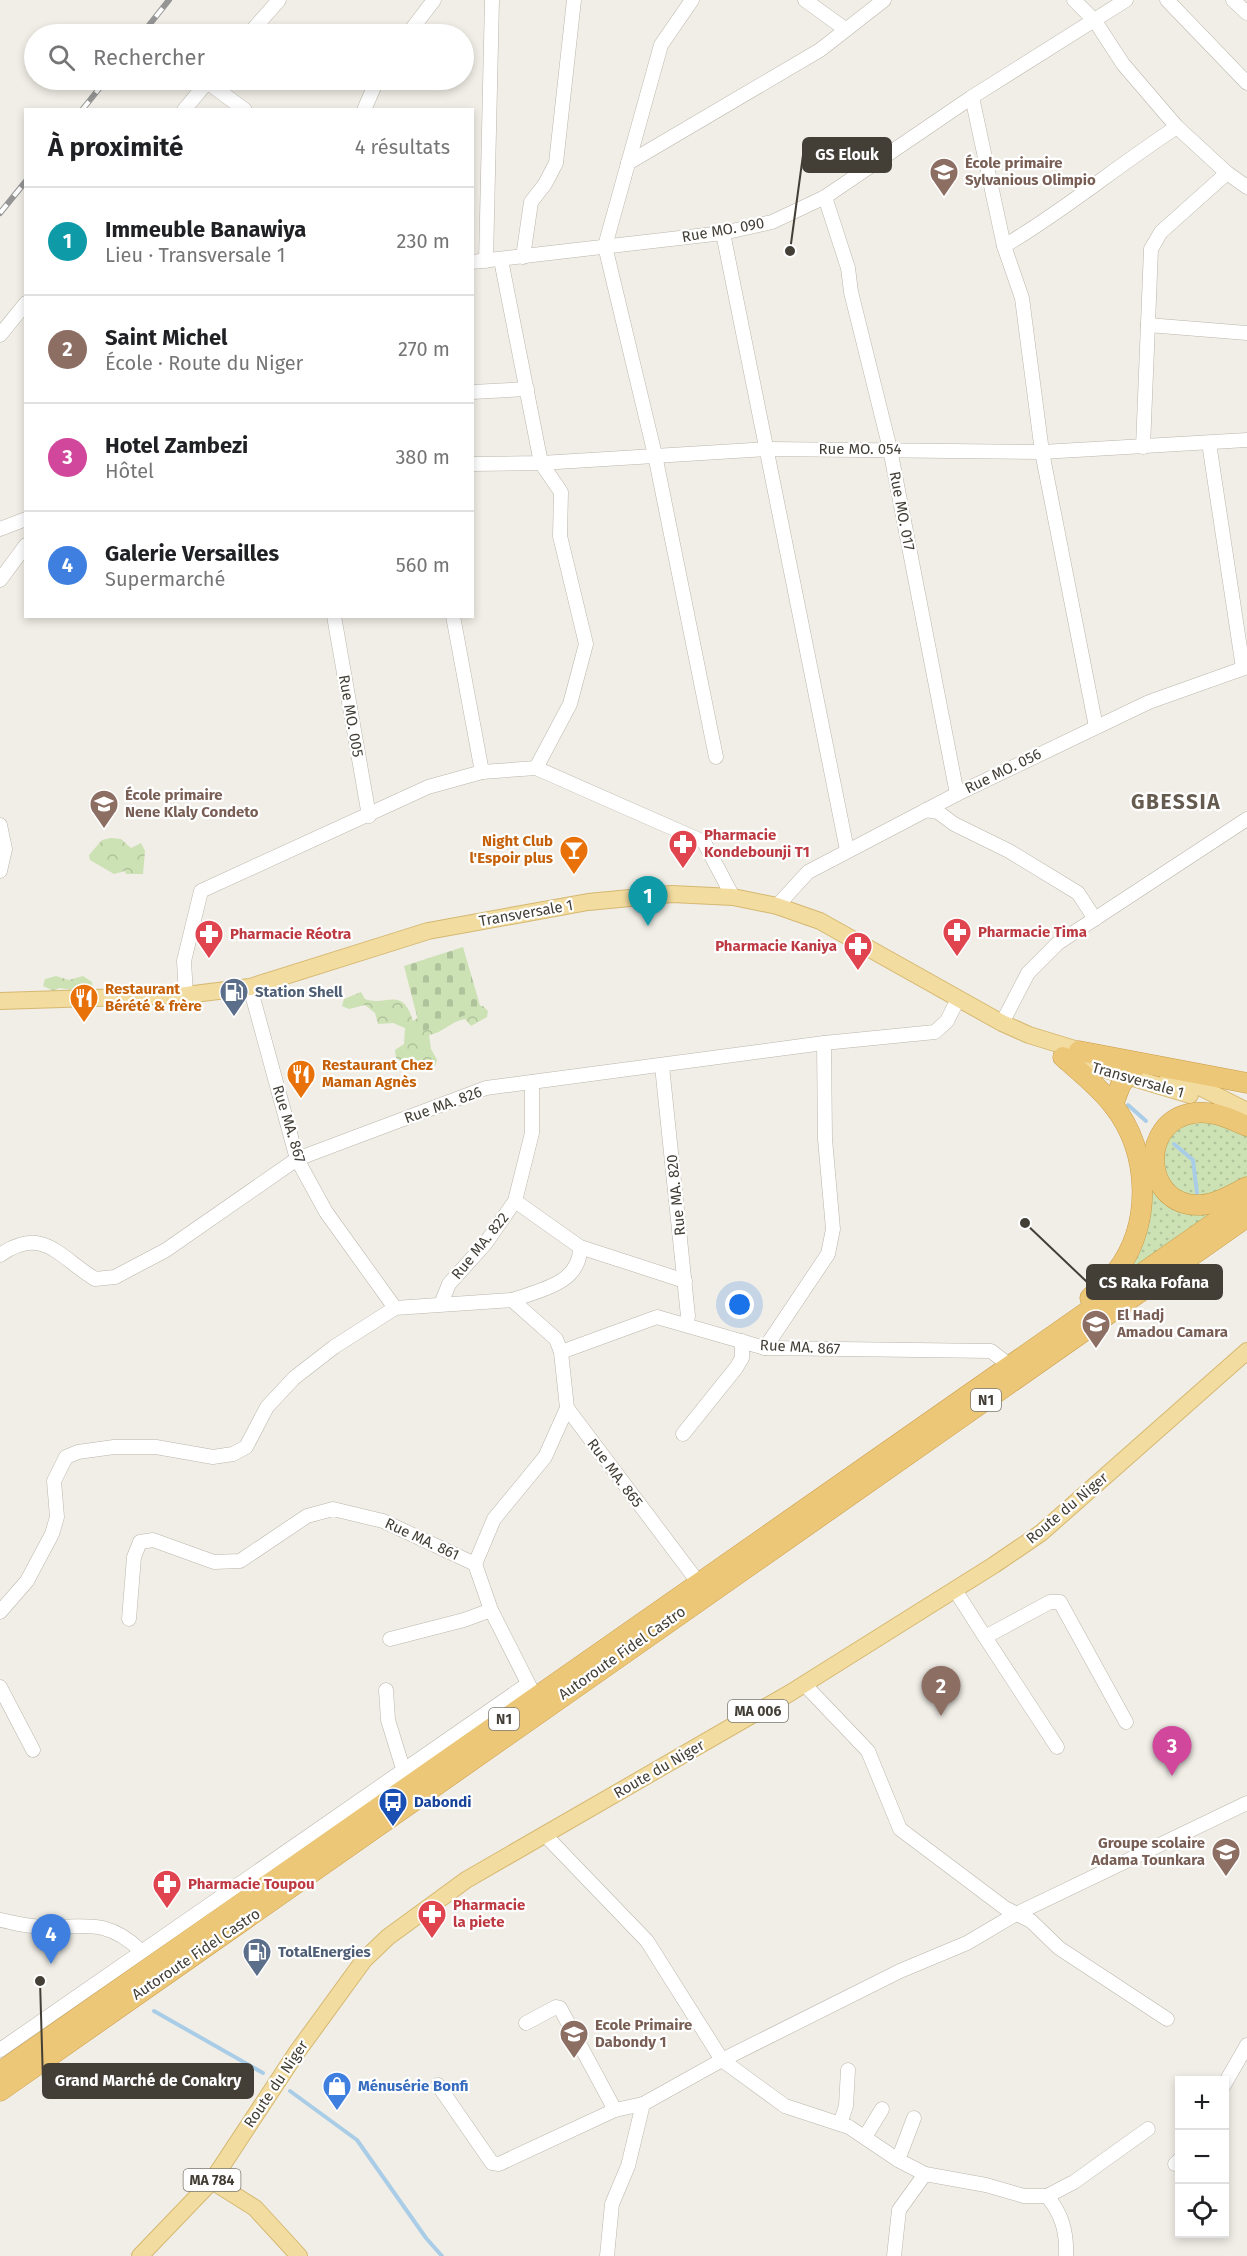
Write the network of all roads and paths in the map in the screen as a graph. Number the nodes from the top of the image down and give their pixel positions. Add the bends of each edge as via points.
1 (279, 0) edge
2 (434, 0) edge
3 (492, 0) edge
4 (574, 0) edge
5 (692, 0) edge
6 (805, 0) edge
7 (884, 0) edge
8 (1074, 0) edge
9 (1126, 0) edge
10 (1167, 0) edge
11 (1233, 0) edge
12 (1247, 13) edge
13 (1095, 21) junction
14 (258, 24) edge
15 (416, 24) edge
16 (846, 29) junction
17 (1247, 83) edge
18 (201, 90) edge
19 (219, 90) edge
20 (372, 90) edge
21 (972, 97) junction
22 (186, 108) edge
23 (242, 108) edge
24 (365, 108) edge
25 (1177, 127) junction
26 (628, 163) junction
27 (1227, 173) junction
28 (1247, 187) edge
29 (825, 197) junction
30 (723, 233) junction
31 (605, 246) junction
32 (1004, 246) junction
33 (523, 257) junction
34 (501, 260) junction
35 (479, 262) edge
36 (24, 305) edge
37 (1148, 325) junction
38 (1247, 333) edge
39 (0, 335) edge
40 (527, 389) junction
41 (474, 392) edge
42 (1247, 440) edge
43 (1209, 442) junction
44 (1143, 447) junction
45 (768, 449) junction
46 (890, 449) junction
47 (1042, 452) junction
48 (655, 455) junction
49 (541, 463) junction
50 (474, 464) edge
51 (24, 520) edge
52 (0, 529) edge
53 (24, 547) edge
54 (0, 580) edge
55 (334, 618) edge
56 (453, 618) edge
57 (1245, 668) edge
58 (1096, 727) junction
59 (716, 757) dead end
60 (536, 768) junction
61 (482, 772) junction
62 (957, 794) junction
63 (926, 810) junction
64 (369, 816) junction
65 (1247, 819) edge
66 (0, 825) edge
67 (847, 850) junction
68 (0, 871) edge
69 (733, 897) junction
70 (777, 906) junction
71 (1095, 919) junction
72 (250, 987) junction
73 (186, 995) junction
74 (958, 999) junction
75 (0, 1001) edge
76 (1002, 1023) junction
77 (824, 1043) junction
78 (1071, 1054) junction
79 (662, 1066) junction
80 (1131, 1071) junction
81 (532, 1082) junction
82 (1247, 1083) edge
83 (1113, 1105) junction
84 (1247, 1111) edge
85 (1247, 1125) edge
86 (297, 1159) junction
87 (1247, 1187) edge
88 (1247, 1200) edge
89 (515, 1201) junction
90 (1247, 1217) edge
91 (580, 1247) junction
92 (0, 1256) edge
93 (685, 1281) junction
94 (512, 1300) junction
95 (441, 1304) junction
96 (395, 1308) junction
97 (686, 1324) junction
98 (1058, 1333) junction
99 (742, 1341) junction
100 (765, 1348) junction
101 (1247, 1351) edge
102 (561, 1352) junction
103 (1008, 1365) junction
104 (567, 1408) junction
105 (683, 1434) dead end
106 (475, 1564) junction
107 (698, 1582) junction
108 (955, 1590) junction
109 (491, 1610) junction
110 (0, 1612) edge
111 (129, 1620) dead end
112 (986, 1637) junction
113 (390, 1639) dead end
114 (804, 1684) junction
115 (0, 1687) edge
116 (386, 1690) dead end
117 (531, 1691) junction
118 (1126, 1722) dead end
119 (1057, 1747) dead end
120 (33, 1750) dead end
121 (404, 1772) junction
122 (1246, 1805) edge
123 (545, 1835) junction
124 (1016, 1914) junction
125 (0, 1920) edge
126 (141, 1951) junction
127 (1167, 2019) dead end
128 (526, 2023) dead end
129 (1247, 2045) edge
130 (0, 2050) edge
131 (722, 2060) junction
132 (848, 2070) dead end
133 (0, 2072) edge
134 (1229, 2076) edge
135 (438, 2085) dead end
136 (0, 2091) edge
137 (270, 2092) joint
138 (643, 2104) junction
139 (882, 2109) dead end
140 (615, 2110) junction
141 (914, 2118) dead end
142 (840, 2124) junction
143 (1148, 2129) dead end
144 (865, 2137) junction
145 (898, 2160) junction
146 (925, 2174) junction
147 (212, 2181) junction
148 (1047, 2196) junction
149 (140, 2256) edge
150 (299, 2256) edge
151 (607, 2256) edge
152 (894, 2256) edge
153 (1066, 2256) edge

1 - 14 street
2 - 15 street
3 - 35 street
4 - 33 street via 556,164 531,202
5 - 26 street via 661,45
6 - 16 street
7 - 16 street
8 - 13 street
9 - 13 street, Rue MO. 090
10 - 17 street
11 - 12 street
13 - 21 street, Rue MO. 090
13 - 25 street via 1123,64
16 - 26 street via 820,50
18 - 22 street
19 - 23 street
20 - 24 street
21 - 29 street, Rue MO. 090
21 - 32 street
25 - 27 street
25 - 32 street
26 - 31 street
27 - 28 street
27 - 37 street via 1161,232 1151,249
29 - 30 street, Rue MO. 090 via 772,222
29 - 46 street, Rue MO. 017 via 848,268
30 - 31 street, Rue MO. 090
30 - 45 street
31 - 33 street, Rue MO. 090
31 - 48 street
32 - 47 street via 1022,298
33 - 34 street, Rue MO. 090
34 - 35 street, Rue MO. 090
34 - 40 street
36 - 39 street
37 - 38 street
37 - 44 street
40 - 41 street
40 - 49 street
42 - 43 street, Rue MO. 054
43 - 44 street, Rue MO. 054
43 - 57 street
44 - 47 street, Rue MO. 054
45 - 46 street, Rue MO. 054
45 - 48 street, Rue MO. 054
45 - 67 street
46 - 47 street, Rue MO. 054
46 - 62 street, Rue MO. 017
47 - 58 street
48 - 49 street, Rue MO. 054
48 - 59 street
49 - 50 street, Rue MO. 054
49 - 60 street via 561,492 560,536 586,644 570,704
51 - 52 street
53 - 54 street
55 - 64 street, Rue MO. 005
56 - 61 street
57 - 58 street, Rue MO. 056 via 1149,702
58 - 62 street, Rue MO. 056
60 - 61 street
60 - 69 street via 704,842
61 - 64 street via 428,787
62 - 63 street, Rue MO. 056
63 - 67 street, Rue MO. 056
63 - 71 street via 938,812 1078,893
64 - 73 street via 201,891 184,961
65 - 71 street
66 - 68 street via 5,849
67 - 70 street, Rue MO. 056 via 808,872
69 - 70 main road, Transversale 1
69 - 72 main road, Transversale 1 via 672,894 588,902 428,931
70 - 74 main road, Transversale 1 via 820,921
71 - 76 street via 1058,943 1036,964
72 - 73 main road, Transversale 1
72 - 86 street, Rue MA. 867
73 - 75 main road, Transversale 1
74 - 76 main road, Transversale 1
74 - 77 street, Rue MA. 826 via 947,1021 935,1032
76 - 78 main road, Transversale 1
77 - 79 street, Rue MA. 826
77 - 100 street via 825,1139 833,1229 828,1254
78 - 80 main road, Transversale 1
78 - 82 highway
78 - 83 highway
79 - 81 street, Rue MA. 826
79 - 93 street, Rue MA. 820
80 - 83 highway
80 - 84 main road, Transversale 1 via 1190,1082
80 - 85 main road, Transversale 1 via 1185,1092
81 - 86 street, Rue MA. 826 via 486,1088
81 - 89 street, Rue MA. 822 via 532,1133
83 - 98 highway via 1132,1137 1140,1165 1143,1208 1139,1225 1116,1272
85 - 87 highway via 1209,1113 1184,1115 1164,1128 1154,1148 1154,1171 1164,1190 1188,1204 1216,1202
86 - 92 street, Rue MA. 826 via 166,1250 115,1277 95,1279 46,1243 16,1244
86 - 96 street, Rue MA. 867 via 326,1212
88 - 98 highway, Autoroute Fidel Castro / N1
89 - 91 street
89 - 95 street, Rue MA. 822 via 486,1244 449,1284
90 - 136 highway, Autoroute Fidel Castro / N1
91 - 93 street
91 - 94 street via 581,1260 570,1275
93 - 97 street, Rue MA. 820
94 - 95 street
94 - 102 street via 556,1339
95 - 96 street
96 - 110 street via 294,1378 267,1407 246,1447 233,1454 213,1457 156,1447 114,1447 78,1452 66,1458 54,1481 57,1517 52,1534 27,1581
97 - 99 street, Rue MA. 867
97 - 102 street, Rue MA. 867 via 657,1317
98 - 103 highway, Autoroute Fidel Castro / N1
99 - 100 street, Rue MA. 867
99 - 105 street via 742,1358 736,1368
100 - 103 street, Rue MA. 867 via 991,1351
101 - 108 main road, Route du Niger / MA 006 via 1041,1533
102 - 104 street
103 - 107 highway, Autoroute Fidel Castro / N1
104 - 106 street via 544,1457 494,1519
104 - 107 street, Rue MA. 865
106 - 109 street, Rue MA. 861
106 - 111 street, Rue MA. 861 via 383,1521 333,1509 307,1516 240,1561 214,1562 153,1540 140,1542 134,1557
107 - 117 highway, Autoroute Fidel Castro / N1
108 - 112 street
108 - 114 main road, Route du Niger / MA 006
109 - 113 street
109 - 117 street, Rue MA. 861
112 - 118 street via 1050,1602 1060,1602
112 - 119 street
114 - 123 main road, Route du Niger / MA 006
114 - 124 street via 868,1751 900,1829
115 - 120 street
116 - 121 street via 388,1720
117 - 121 street
117 - 133 highway, Autoroute Fidel Castro / N1
121 - 126 street
122 - 124 street
123 - 131 street via 647,1941
123 - 137 main road, Route du Niger / MA 006 via 466,1880 388,1937 364,1960
124 - 127 street via 1031,1921 1059,1948
124 - 131 street via 967,1943 900,1971
125 - 126 street via 34,1927 80,1924 106,1928
126 - 130 street
128 - 140 street via 560,2008
129 - 134 street
131 - 138 street
131 - 142 street via 785,2106
132 - 142 street via 846,2106
135 - 140 street via 495,2164
137 - 147 main road, Route du Niger / MA 784
138 - 140 street
138 - 151 street via 628,2166 612,2204
139 - 144 street
141 - 145 street
142 - 144 street
143 - 148 street via 1074,2182
144 - 145 street
145 - 146 street
146 - 148 street via 1024,2196
146 - 152 street via 899,2210
147 - 149 main road, Route du Niger / MA 784
147 - 150 main road via 255,2208
148 - 153 street via 1059,2211

